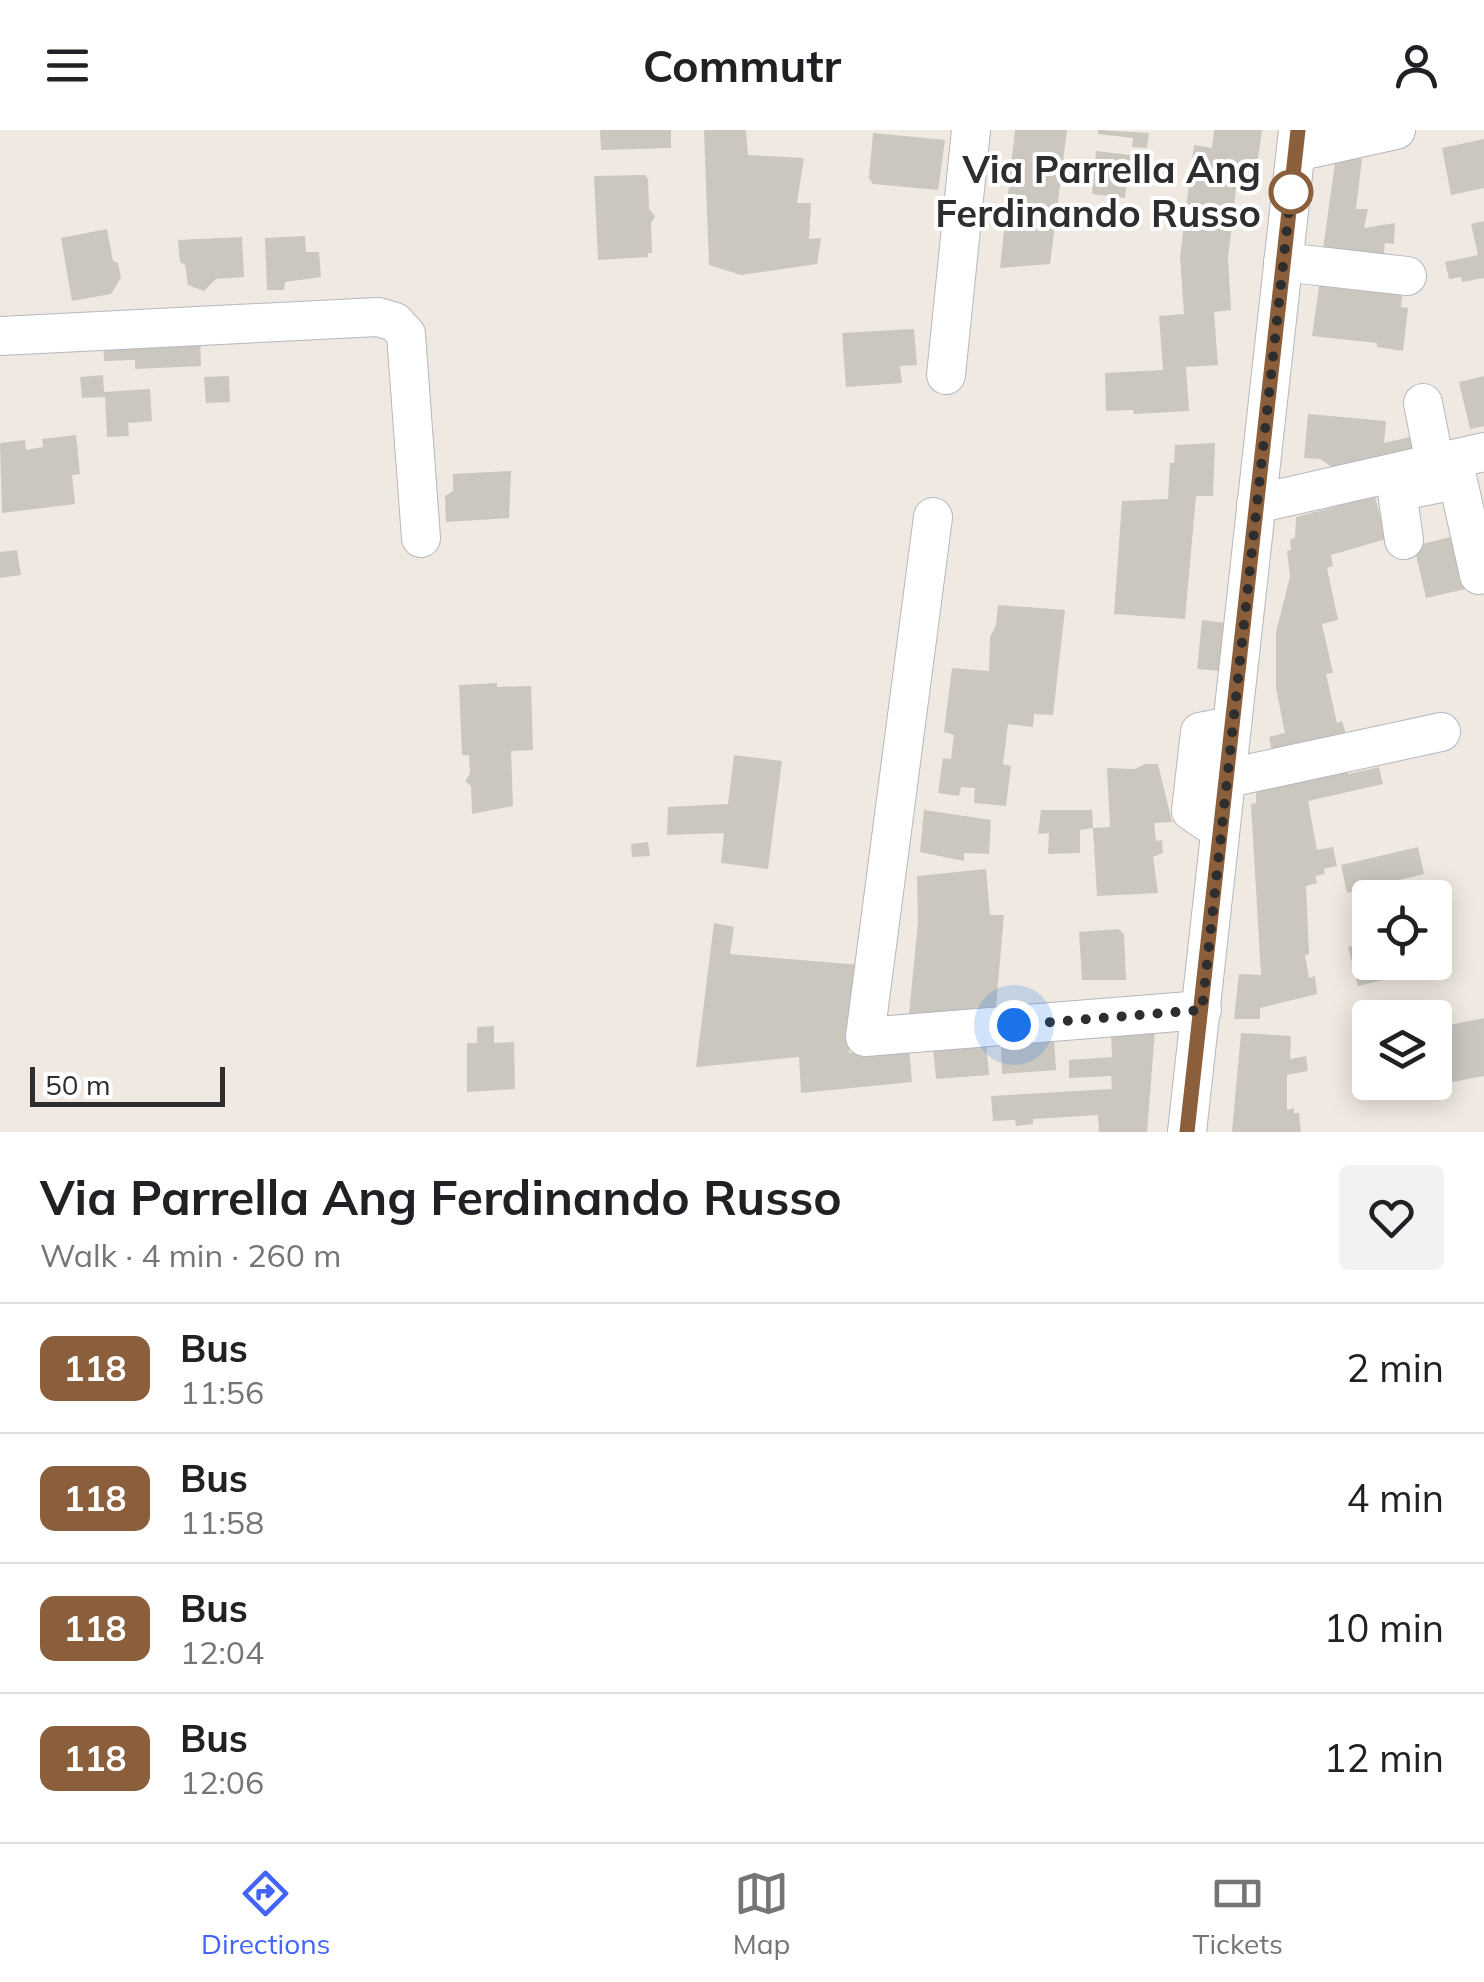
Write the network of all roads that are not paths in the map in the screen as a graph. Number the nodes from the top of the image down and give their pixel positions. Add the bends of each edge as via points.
1 (971, 130) edge
2 (1396, 130) edge
3 (1297, 141) edge
4 (1283, 262) junction
5 (1407, 276) dead end
6 (0, 336) edge
7 (946, 375) dead end
8 (1423, 403) dead end
9 (1484, 452) edge
10 (1441, 471) junction
11 (1256, 504) junction
12 (933, 516) dead end
13 (422, 538) dead end
14 (1404, 540) dead end
15 (1478, 575) dead end
16 (1231, 726) junction
17 (1441, 732) dead end
18 (1224, 779) junction
19 (1219, 830) junction
20 (1202, 1010) junction
21 (1187, 1132) edge

1 - 7 street
2 - 3 street
3 - 4 street
4 - 5 street
4 - 11 street
6 - 13 street via 378,317 395,322 406,334
8 - 10 street
9 - 10 street
10 - 11 street
10 - 14 street via 1396,492
10 - 15 street via 1458,480
11 - 16 street
12 - 20 street via 864,1037
16 - 18 street
16 - 19 street via 1200,732 1195,772 1191,811
17 - 18 street
18 - 19 street
19 - 20 street
20 - 21 street

